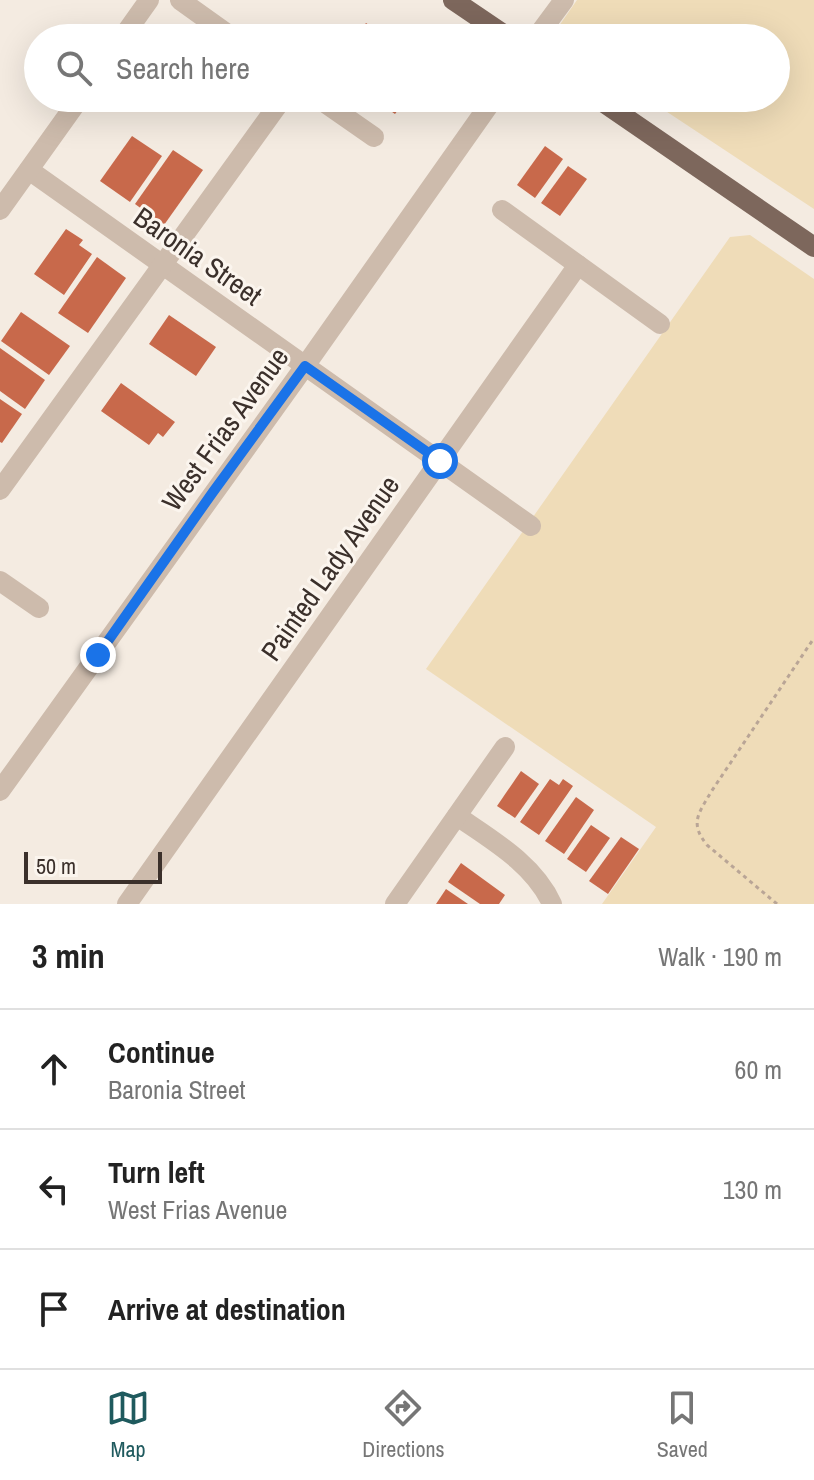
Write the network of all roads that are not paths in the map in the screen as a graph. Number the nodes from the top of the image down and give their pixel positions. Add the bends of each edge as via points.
1 (149, 0) edge
2 (180, 0) edge
3 (453, 0) edge
4 (564, 0) edge
5 (132, 24) edge
6 (213, 24) edge
7 (488, 24) edge
8 (546, 24) edge
9 (70, 112) edge
10 (273, 112) edge
11 (338, 112) edge
12 (484, 112) edge
13 (617, 112) edge
14 (374, 137) dead end
15 (29, 170) junction
16 (0, 210) edge
17 (502, 210) dead end
18 (814, 247) edge
19 (163, 265) junction
20 (578, 265) junction
21 (660, 324) dead end
22 (305, 366) junction
23 (440, 461) junction
24 (0, 490) edge
25 (531, 526) dead end
26 (0, 581) edge
27 (39, 608) dead end
28 (505, 747) dead end
29 (0, 791) edge
30 (457, 816) junction
31 (127, 904) edge
32 (395, 904) edge
33 (552, 904) edge

1 - 5 street
2 - 6 street
3 - 7 main road
4 - 8 street
9 - 15 street
10 - 19 street
11 - 14 street
12 - 22 street, West Frias Avenue
13 - 18 main road
15 - 16 street
15 - 19 street, Baronia Street
17 - 20 street
19 - 22 street, Baronia Street
19 - 24 street
20 - 21 street
20 - 23 street, Painted Lady Avenue
22 - 23 street, Baronia Street
22 - 29 street, West Frias Avenue
23 - 25 street, Baronia Street
23 - 31 street, Painted Lady Avenue
26 - 27 street
28 - 30 street
30 - 32 street
30 - 33 street via 511,853

